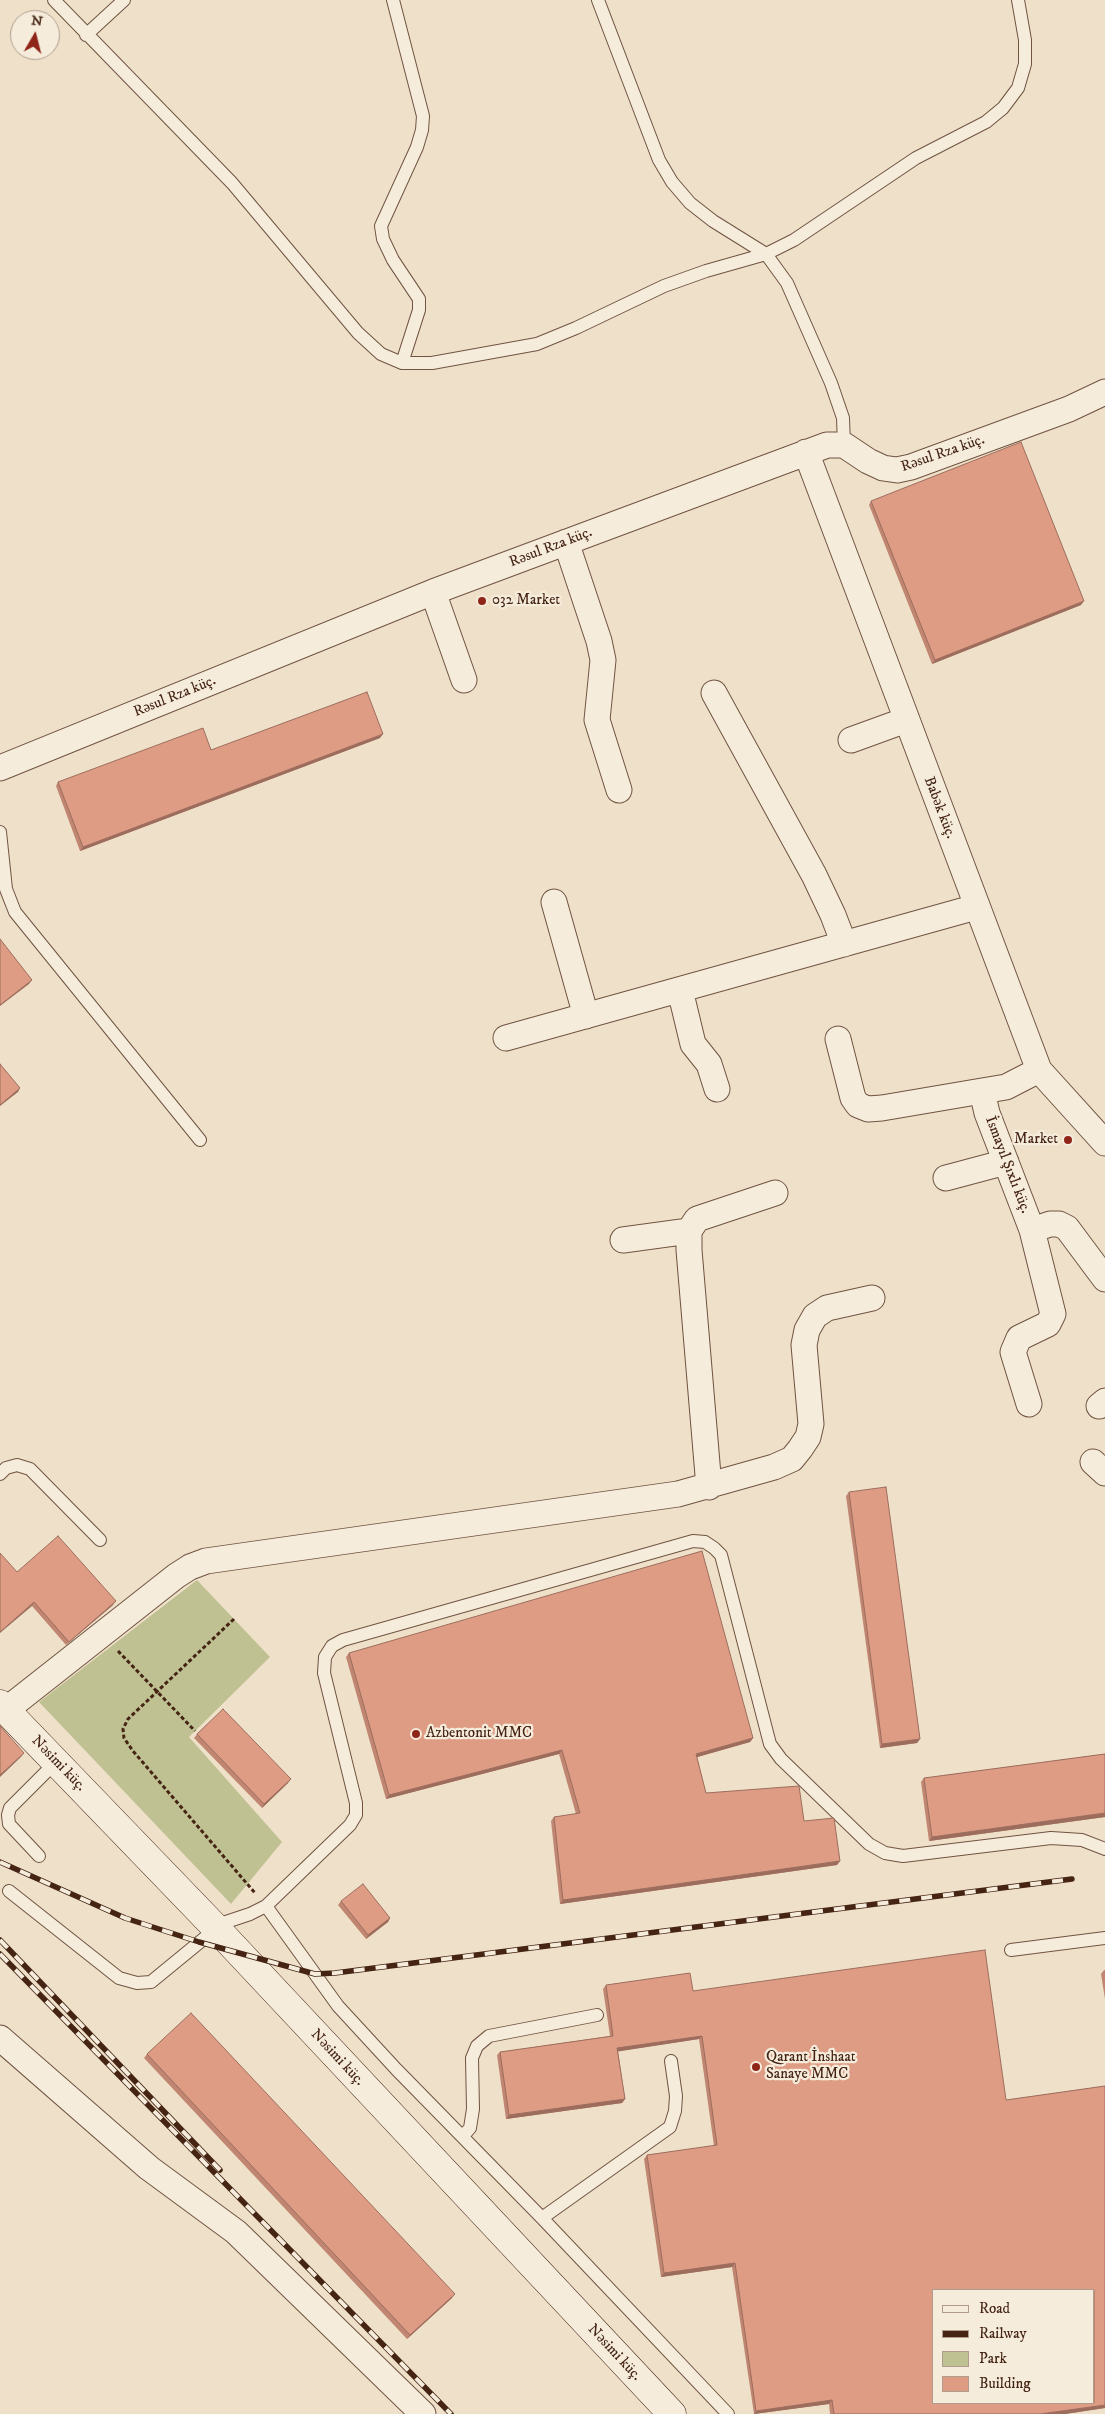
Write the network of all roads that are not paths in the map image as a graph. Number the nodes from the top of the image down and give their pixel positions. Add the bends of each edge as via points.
1 (54, 0) edge
2 (124, 0) edge
3 (393, 0) edge
4 (598, 0) edge
5 (1018, 0) edge
6 (86, 35) junction
7 (766, 254) junction
8 (402, 362) junction
9 (1105, 392) edge
10 (844, 445) junction
11 (806, 452) junction
12 (566, 542) junction
13 (434, 592) junction
14 (464, 680) dead end
15 (714, 693) dead end
16 (906, 720) junction
17 (851, 740) dead end
18 (0, 768) edge
19 (618, 790) dead end
20 (0, 832) edge
21 (554, 902) dead end
22 (976, 908) junction
23 (844, 944) junction
24 (680, 990) junction
25 (586, 1016) junction
26 (506, 1038) dead end
27 (838, 1039) dead end
28 (1039, 1070) junction
29 (718, 1089) dead end
30 (982, 1091) junction
31 (200, 1140) dead end
32 (1105, 1143) edge
33 (1006, 1162) junction
34 (946, 1178) dead end
35 (775, 1193) dead end
36 (1032, 1230) junction
37 (689, 1231) junction
38 (623, 1240) dead end
39 (1105, 1279) edge
40 (872, 1298) dead end
41 (1030, 1404) dead end
42 (0, 1474) edge
43 (709, 1487) junction
44 (100, 1540) dead end
45 (3, 1707) edge
46 (56, 1762) junction
47 (1105, 1848) edge
48 (39, 1856) dead end
49 (9, 1892) dead end
50 (266, 1906) junction
51 (216, 1928) junction
52 (1105, 1938) edge
53 (1011, 1950) dead end
54 (597, 2015) dead end
55 (0, 2038) edge
56 (671, 2060) dead end
57 (463, 2136) junction
58 (542, 2218) junction
59 (423, 2414) edge
60 (672, 2414) edge
61 (728, 2414) edge

1 - 6 lane
2 - 6 lane
3 - 8 lane via 423,116 417,147 381,226 393,260 419,299 419,310
4 - 7 lane via 659,160 672,182 713,222
5 - 7 lane via 1025,40 1025,64 1018,88 1003,108 986,122 916,158 794,240
6 - 8 lane via 232,183 358,333 381,354
7 - 8 lane via 664,286 536,344 432,363
7 - 10 lane via 787,283 831,383 843,418
9 - 10 street, Rəsul Rza küç. via 911,467 883,468
10 - 11 street, Rəsul Rza küç. via 826,445
11 - 12 street, Rəsul Rza küç.
11 - 16 street, Babək küç.
12 - 13 street, Rəsul Rza küç.
12 - 19 street via 603,660 597,720
13 - 14 street
13 - 18 street, Rəsul Rza küç.
15 - 23 street via 814,876 834,915
16 - 17 street
16 - 22 street, Babək küç.
20 - 31 lane via 6,889 15,912
21 - 25 street
22 - 23 street
22 - 28 street, Babək küç.
23 - 24 street
24 - 25 street
24 - 29 street via 693,1044 709,1064
25 - 26 street
27 - 30 street via 852,1098 868,1109
28 - 30 street via 1006,1086
28 - 32 street, Babək küç.
30 - 33 street, İsmayıl Şıxlı küç.
33 - 34 street
33 - 36 street, İsmayıl Şıxlı küç.
35 - 37 street via 697,1220
36 - 39 street, İsmayıl Şıxlı küç. via 1050,1224 1067,1228
36 - 41 street via 1053,1314 1048,1324 1015,1343 1013,1352
37 - 38 street
37 - 43 street
40 - 43 street via 827,1308 815,1316 806,1330 804,1346 811,1424 800,1450 792,1459 774,1467
42 - 44 lane via 17,1465 30,1469
43 - 45 street via 206,1561 190,1566 176,1576
45 - 46 street, Nəsimi küç.
46 - 48 lane via 10,1808 8,1815 9,1824
46 - 51 street, Nəsimi küç.
47 - 50 lane via 1082,1840 1051,1838 903,1856 885,1853 869,1844 781,1759 770,1744 721,1555 705,1542 693,1541 343,1640 332,1646 325,1658 324,1673 356,1803 356,1815 350,1825
49 - 51 lane via 119,1978 137,1983 152,1982
50 - 51 lane
50 - 57 lane via 338,2006
51 - 60 street, Nəsimi küç.
52 - 53 lane
54 - 57 lane via 489,2036 477,2046 472,2058 473,2109 470,2128
55 - 59 street via 149,2168 236,2232
56 - 58 lane via 676,2096 670,2127
57 - 58 lane
58 - 61 lane

